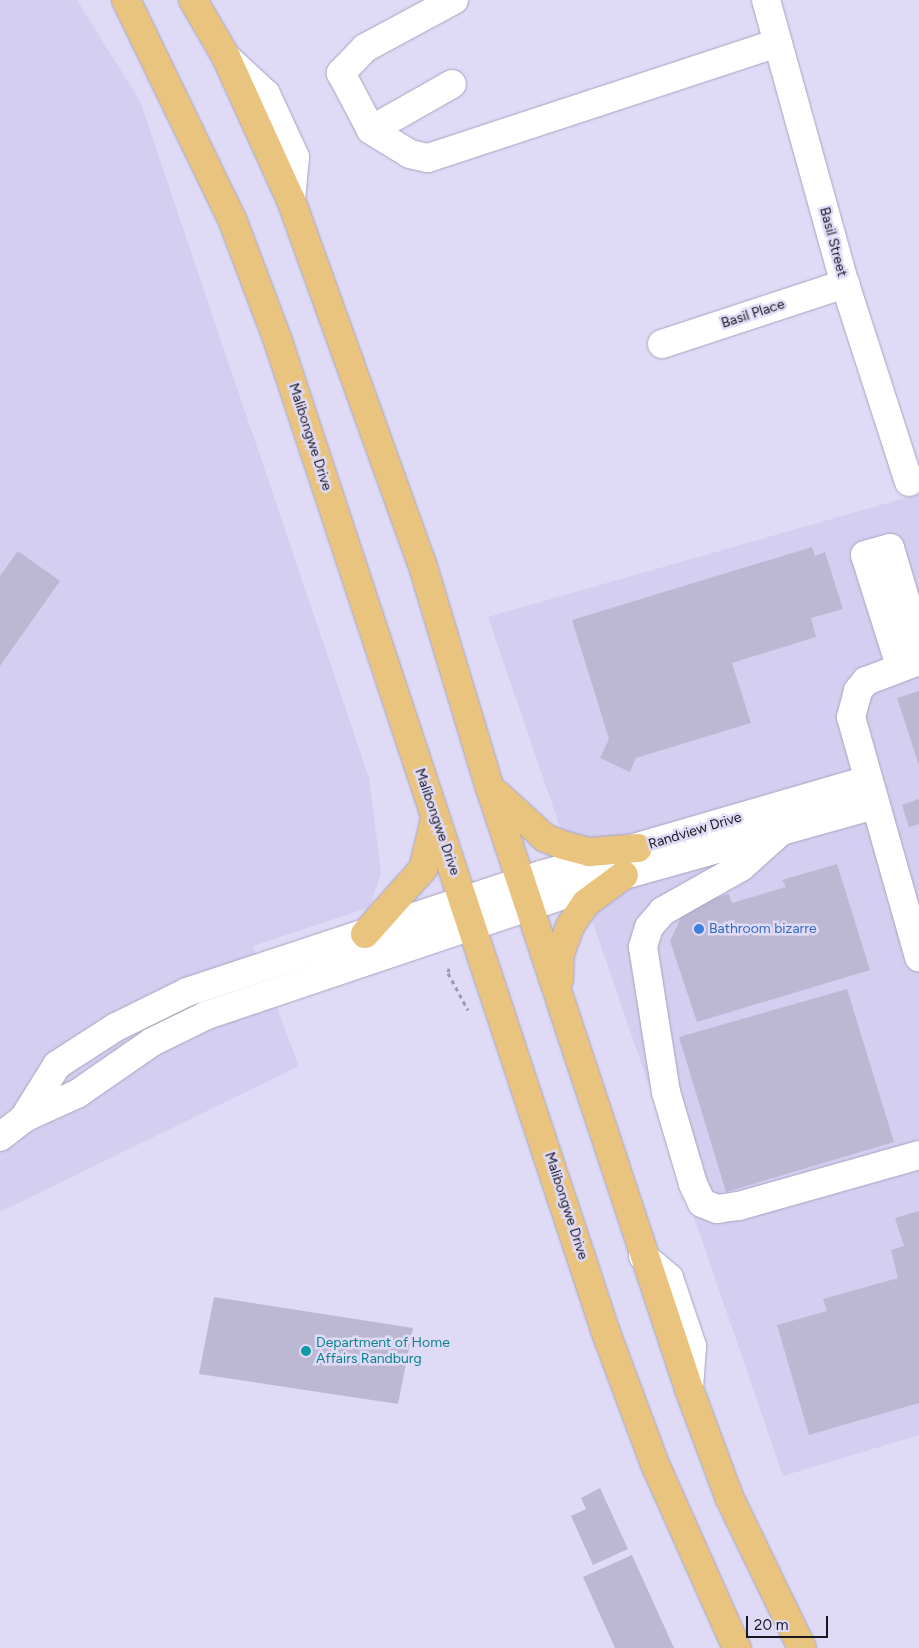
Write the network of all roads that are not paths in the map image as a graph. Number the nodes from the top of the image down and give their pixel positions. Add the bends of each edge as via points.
1 (192, 0) edge
2 (454, 0) edge
3 (766, 0) edge
4 (124, 4) edge
5 (778, 43) junction
6 (452, 84) dead end
7 (371, 130) junction
8 (845, 284) junction
9 (662, 344) dead end
10 (909, 482) dead end
11 (919, 645) edge
12 (909, 664) edge
13 (490, 788) junction
14 (871, 793) junction
15 (435, 819) junction
16 (778, 819) junction
17 (638, 848) junction
18 (624, 875) junction
19 (527, 893) junction
20 (464, 901) junction
21 (474, 928) junction
22 (364, 934) junction
23 (919, 958) edge
24 (558, 988) junction
25 (24, 1118) junction
26 (0, 1137) edge
27 (919, 1155) edge
28 (737, 1648) edge
29 (802, 1648) edge

1 - 13 main road via 226,57 291,200 424,570
2 - 7 street via 365,48 344,65 341,73
3 - 5 street, Basil Street
4 - 15 main road, Malibongwe Drive via 232,218 277,338
5 - 7 street via 428,158 410,154
5 - 8 street, Basil Street
6 - 7 street
8 - 9 street, Basil Place
8 - 10 street, Basil Street
11 - 12 street via 890,548 865,555
12 - 14 street via 866,681 853,705 852,731
13 - 17 main road via 545,838 590,852
13 - 19 main road
14 - 16 street, Randview Drive
14 - 23 street
15 - 20 main road, Malibongwe Drive
15 - 22 main road via 423,869
16 - 17 street, Randview Drive
16 - 18 street, Randview Drive
16 - 27 street via 741,867 663,911 649,927 643,947 666,1092 693,1184 702,1203 717,1209 739,1206
17 - 19 street, Randview Drive
18 - 19 street, Randview Drive
18 - 24 main road via 586,903 570,926 560,954
19 - 20 street
19 - 21 street
19 - 24 main road
20 - 21 main road, Malibongwe Drive
20 - 22 street
21 - 25 street via 207,1015 152,1042 76,1094
21 - 28 main road, Malibongwe Drive via 605,1330 654,1462
22 - 25 street via 186,992 116,1027 57,1065
24 - 29 main road via 689,1389 730,1499
25 - 26 street

